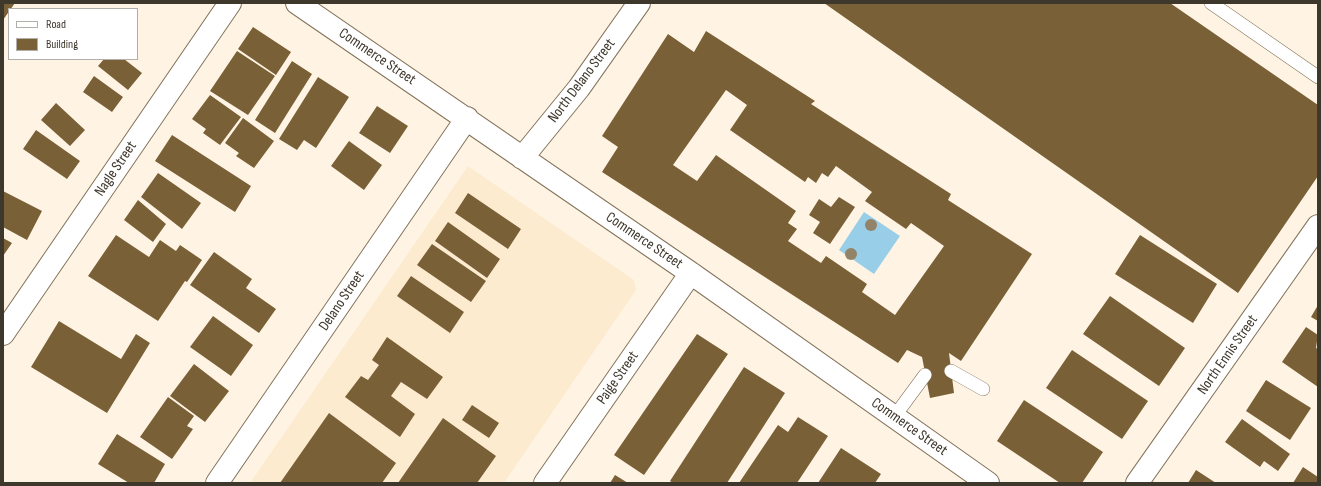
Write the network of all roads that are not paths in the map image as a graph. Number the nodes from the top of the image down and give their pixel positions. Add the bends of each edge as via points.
1 (230, 3) edge
2 (297, 3) edge
3 (639, 3) edge
4 (1211, 3) edge
5 (1318, 77) edge
6 (467, 118) junction
7 (522, 158) junction
8 (1318, 226) edge
9 (692, 274) junction
10 (3, 334) edge
11 (951, 371) dead end
12 (925, 375) dead end
13 (983, 389) dead end
14 (894, 417) junction
15 (217, 483) edge
16 (545, 483) edge
17 (988, 483) edge
18 (1137, 483) edge

1 - 10 street, Nagle Street
2 - 6 street, Commerce Street
3 - 7 street, North Delano Street via 579,88
4 - 5 lane
6 - 7 street, Commerce Street
6 - 15 street, Delano Street
7 - 9 street, Commerce Street
8 - 18 street, North Ennis Street
9 - 14 street, Commerce Street
9 - 16 street, Paige Street
11 - 13 lane
12 - 14 lane
14 - 17 street, Commerce Street

